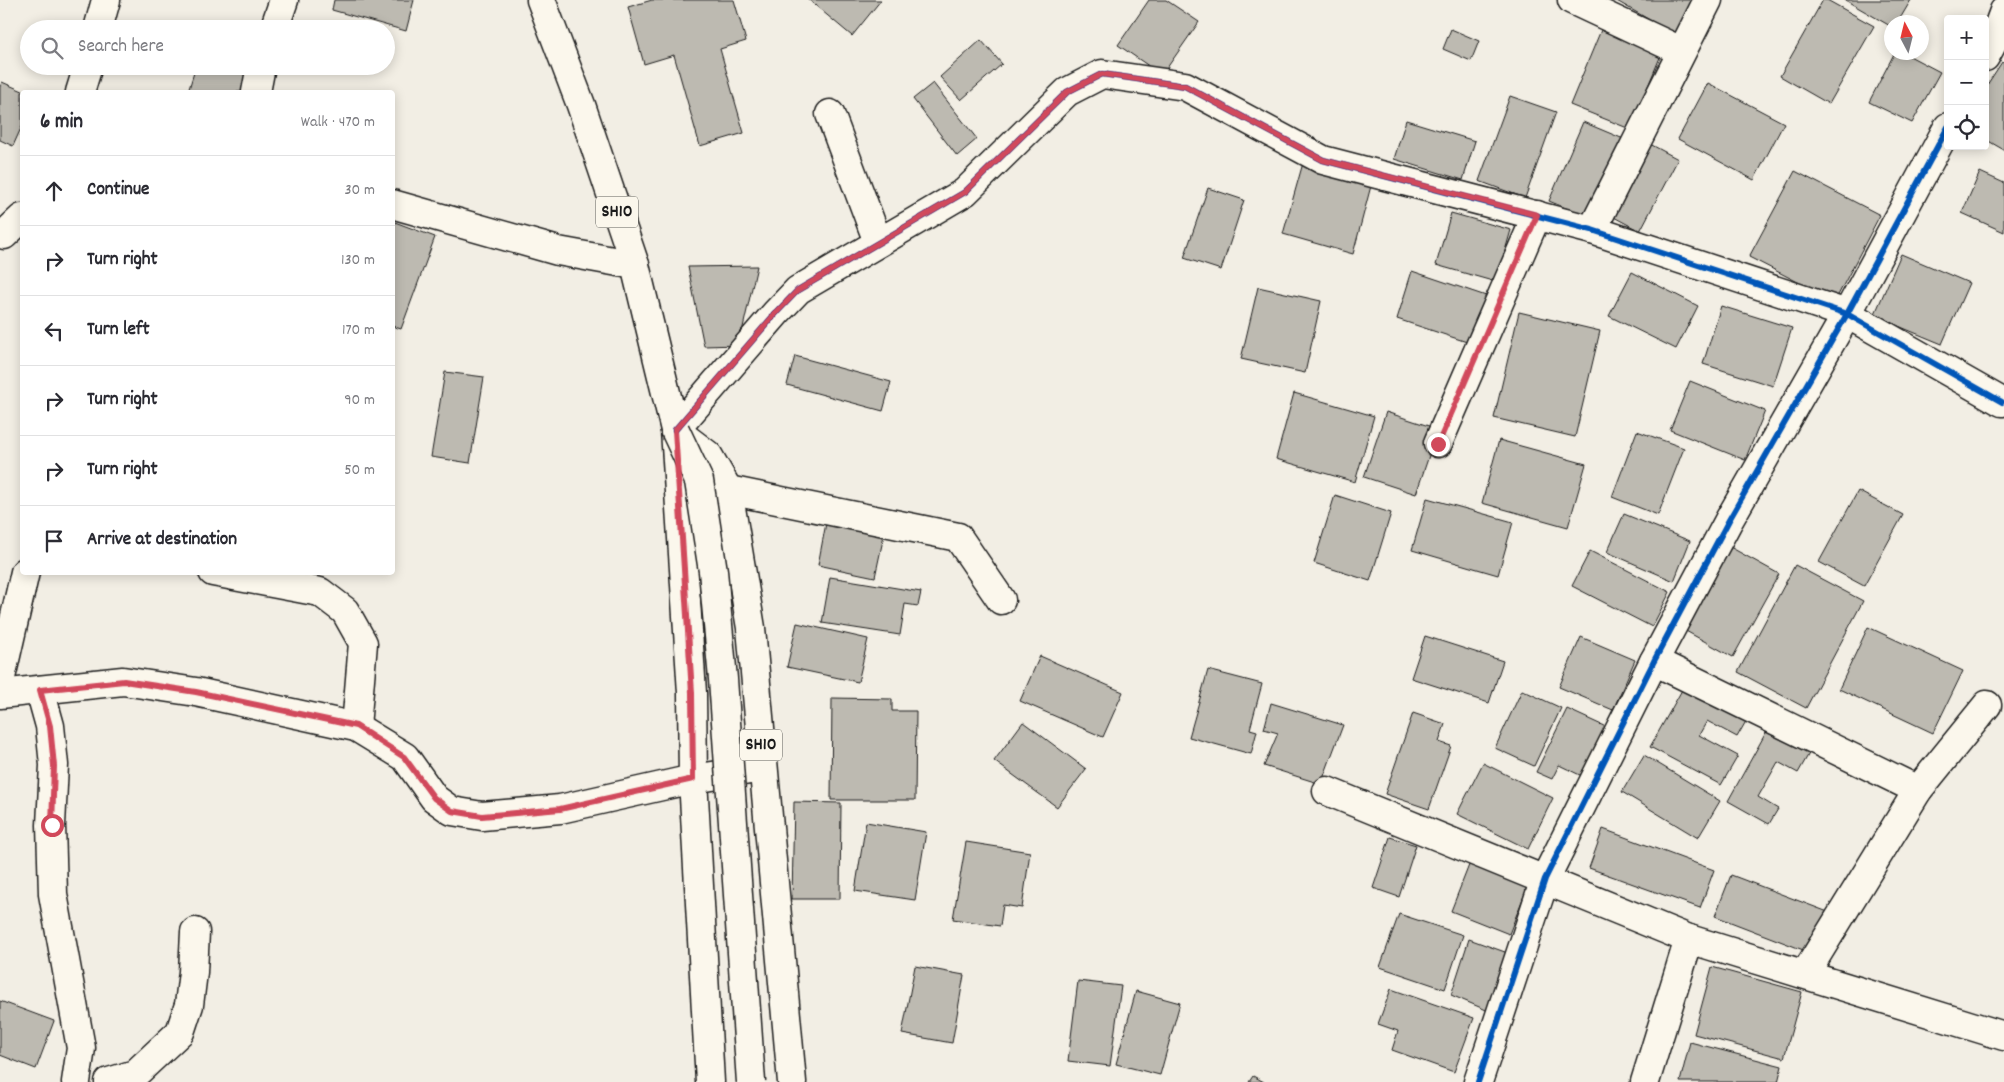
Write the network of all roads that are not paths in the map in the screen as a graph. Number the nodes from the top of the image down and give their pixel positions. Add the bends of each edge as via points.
1 (106, 0) edge
2 (284, 0) edge
3 (541, 0) edge
4 (1572, 0) edge
5 (1708, 0) edge
6 (2004, 11) edge
7 (100, 20) edge
8 (277, 20) edge
9 (1681, 51) junction
10 (1994, 52) edge
11 (85, 75) edge
12 (259, 75) edge
13 (81, 90) edge
14 (256, 90) edge
15 (830, 114) dead end
16 (1944, 134) edge
17 (395, 205) edge
18 (1537, 215) junction
19 (1592, 230) junction
20 (878, 242) junction
21 (635, 265) junction
22 (1847, 314) junction
23 (2002, 402) dead end
24 (675, 430) junction
25 (1438, 444) dead end
26 (728, 490) junction
27 (24, 575) edge
28 (229, 575) edge
29 (1000, 600) dead end
30 (1654, 661) junction
31 (0, 682) edge
32 (40, 690) junction
33 (0, 694) edge
34 (1987, 705) dead end
35 (356, 726) junction
36 (763, 768) junction
37 (693, 779) junction
38 (1918, 790) junction
39 (1327, 791) dead end
40 (1544, 879) junction
41 (195, 932) dead end
42 (1689, 939) junction
43 (1805, 974) junction
44 (2004, 1036) edge
45 (76, 1082) edge
46 (109, 1082) edge
47 (710, 1082) edge
48 (751, 1082) edge
49 (792, 1082) edge
50 (1478, 1082) edge
51 (1646, 1082) edge

1 - 7 street
2 - 8 street
3 - 21 street, SH10 via 581,105
4 - 9 street
5 - 9 street
6 - 10 street
9 - 19 street
11 - 13 street
12 - 14 street
15 - 20 street
16 - 22 street
17 - 21 street via 558,251
18 - 19 street
18 - 20 street via 1323,160 1185,86 1102,74 1067,92 965,192
18 - 25 street
19 - 22 street
20 - 24 street via 798,290
21 - 24 street, SH10
22 - 23 street
22 - 30 street via 1752,477
24 - 26 street, SH10 via 708,455
24 - 37 street via 692,693
24 - 48 street, bridge via 699,481 713,571
26 - 29 street via 958,537
26 - 36 street, SH10 via 751,628
27 - 31 street
28 - 35 street via 320,592 344,611 364,644
30 - 38 street
30 - 40 street
32 - 33 street
32 - 35 street via 124,681 196,692
32 - 45 street via 50,726 54,766 53,894 81,1048
34 - 38 street
35 - 37 street via 404,757 434,798 452,811 467,814 482,816 560,809
36 - 37 street
36 - 49 street, SH10
37 - 47 street
38 - 43 street
39 - 40 street
40 - 42 street
40 - 50 street
41 - 46 street via 194,972 189,1005 180,1032 135,1074
42 - 43 street
42 - 51 street
43 - 44 street

